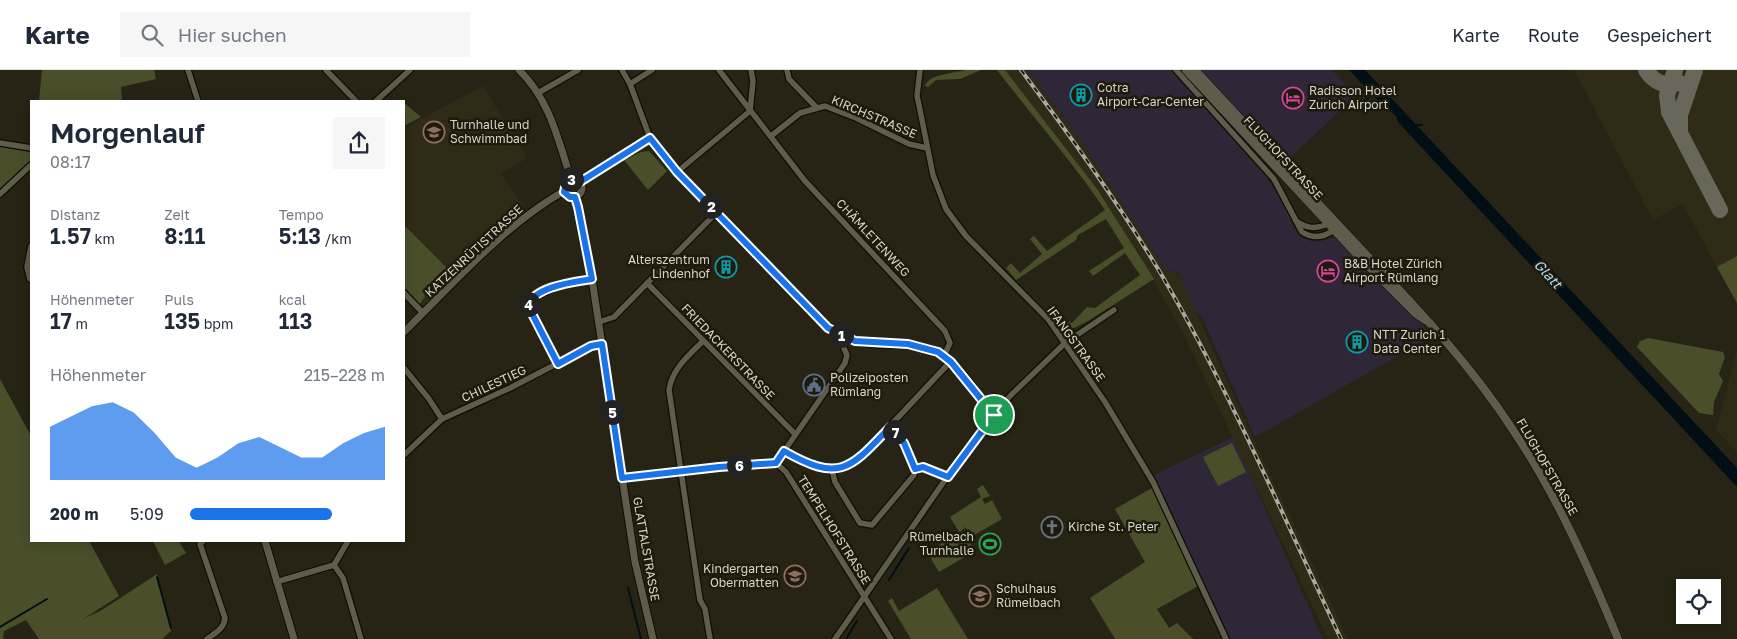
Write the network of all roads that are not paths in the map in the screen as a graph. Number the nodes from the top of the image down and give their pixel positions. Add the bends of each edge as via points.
1 (188, 70) edge
2 (326, 70) edge
3 (410, 70) edge
4 (519, 70) edge
5 (578, 70) edge
6 (622, 70) edge
7 (652, 70) edge
8 (719, 70) edge
9 (751, 70) edge
10 (787, 70) edge
11 (920, 70) edge
12 (1176, 70) edge
13 (1186, 70) edge
14 (1195, 70) edge
15 (630, 84) junction
16 (538, 93) junction
17 (198, 100) edge
18 (355, 100) edge
19 (377, 100) edge
20 (816, 107) junction
21 (750, 111) junction
22 (771, 136) junction
23 (650, 138) junction
24 (0, 143) edge
25 (30, 148) edge
26 (927, 148) junction
27 (30, 167) edge
28 (677, 172) junction
29 (571, 179) junction
30 (580, 182) junction
31 (564, 192) junction
32 (0, 194) edge
33 (575, 197) junction
34 (717, 212) junction
35 (1296, 221) junction
36 (1333, 225) junction
37 (30, 251) edge
38 (30, 279) edge
39 (592, 279) junction
40 (648, 283) junction
41 (405, 294) edge
42 (1114, 310) dead end
43 (423, 313) junction
44 (599, 322) junction
45 (405, 331) edge
46 (837, 333) junction
47 (702, 342) junction
48 (1065, 343) junction
49 (602, 344) junction
50 (944, 356) junction
51 (951, 362) junction
52 (558, 364) junction
53 (405, 369) edge
54 (994, 415) junction
55 (442, 419) junction
56 (890, 427) junction
57 (794, 434) junction
58 (784, 451) junction
59 (405, 454) edge
60 (776, 463) junction
61 (915, 469) junction
62 (680, 470) junction
63 (832, 470) junction
64 (948, 477) junction
65 (622, 478) junction
66 (265, 542) edge
67 (347, 542) edge
68 (201, 543) edge
69 (334, 564) junction
70 (276, 582) junction
71 (865, 598) junction
72 (207, 639) edge
73 (294, 639) edge
74 (360, 639) edge
75 (653, 639) edge
76 (710, 639) edge
77 (835, 639) edge
78 (890, 639) edge
79 (1226, 639) edge
80 (1618, 639) edge

1 - 17 street
2 - 18 street
3 - 19 street
4 - 16 street
5 - 16 street
6 - 15 street
7 - 15 street
8 - 21 street
9 - 21 street
10 - 20 street via 789,79
11 - 26 street, IFANGSTRASSE via 918,96
12 - 35 street via 1271,175
13 - 36 main road, FLUGHOFSTRASSE
14 - 36 main road, FLUGHOFSTRASSE
15 - 23 street
16 - 29 street via 558,135
20 - 22 street, KIRCHSTRASSE via 800,113
20 - 26 street, KIRCHSTRASSE via 834,109 909,144
21 - 22 street
21 - 28 street
22 - 50 street, CHÄMLETENWEG via 805,181 945,331 950,343
23 - 28 street
23 - 30 street
24 - 25 street
26 - 48 street, IFANGSTRASSE via 937,191 954,221 1048,319
27 - 32 street
28 - 34 street
29 - 30 street
29 - 31 street via 566,182
30 - 33 street via 582,191
31 - 33 street
31 - 43 street, KATZENRÜTISTRASSE via 540,206 512,229
33 - 39 street, GLATTALSTRASSE
34 - 40 street
34 - 46 street via 816,317
35 - 36 street via 1307,228
35 - 36 street via 1308,236 1322,236
36 - 80 main road, FLUGHOFSTRASSE via 1420,310 1487,392 1534,463 1575,539
37 - 38 street via 27,266
39 - 44 street, GLATTALSTRASSE
39 - 52 street via 552,287 530,301 529,310
40 - 44 street via 614,317
40 - 47 street, FRIEDACKERSTRASSE
41 - 43 street
42 - 48 street
43 - 45 street, KATZENRÜTISTRASSE
44 - 49 street, GLATTALSTRASSE
46 - 50 street via 855,341 918,346
46 - 57 street via 846,350 847,360
47 - 57 street, FRIEDACKERSTRASSE
47 - 62 street via 678,367 669,390
48 - 54 street
48 - 79 street, IFANGSTRASSE via 1117,420 1150,477
49 - 52 street, CHILESTIEG via 591,346
49 - 65 street, GLATTALSTRASSE
50 - 51 street
51 - 54 street
51 - 56 street
52 - 55 street, CHILESTIEG
53 - 55 street
54 - 64 street
55 - 59 street, CHILESTIEG
56 - 61 street via 904,443
56 - 63 street via 858,460
57 - 58 street
58 - 60 street
58 - 63 street
60 - 62 street
60 - 71 street, TEMPELHOFSTRASSE via 786,472
61 - 63 street via 914,475 878,520 866,526 860,523 835,482
61 - 64 street via 923,467
62 - 65 street
62 - 76 street via 700,600 705,609
64 - 71 street
65 - 75 street, GLATTALSTRASSE via 635,562
66 - 70 street
67 - 69 street
68 - 72 street via 225,618 221,629
69 - 70 street
69 - 74 street via 343,578
70 - 73 street
71 - 77 street
71 - 78 street, TEMPELHOFSTRASSE

